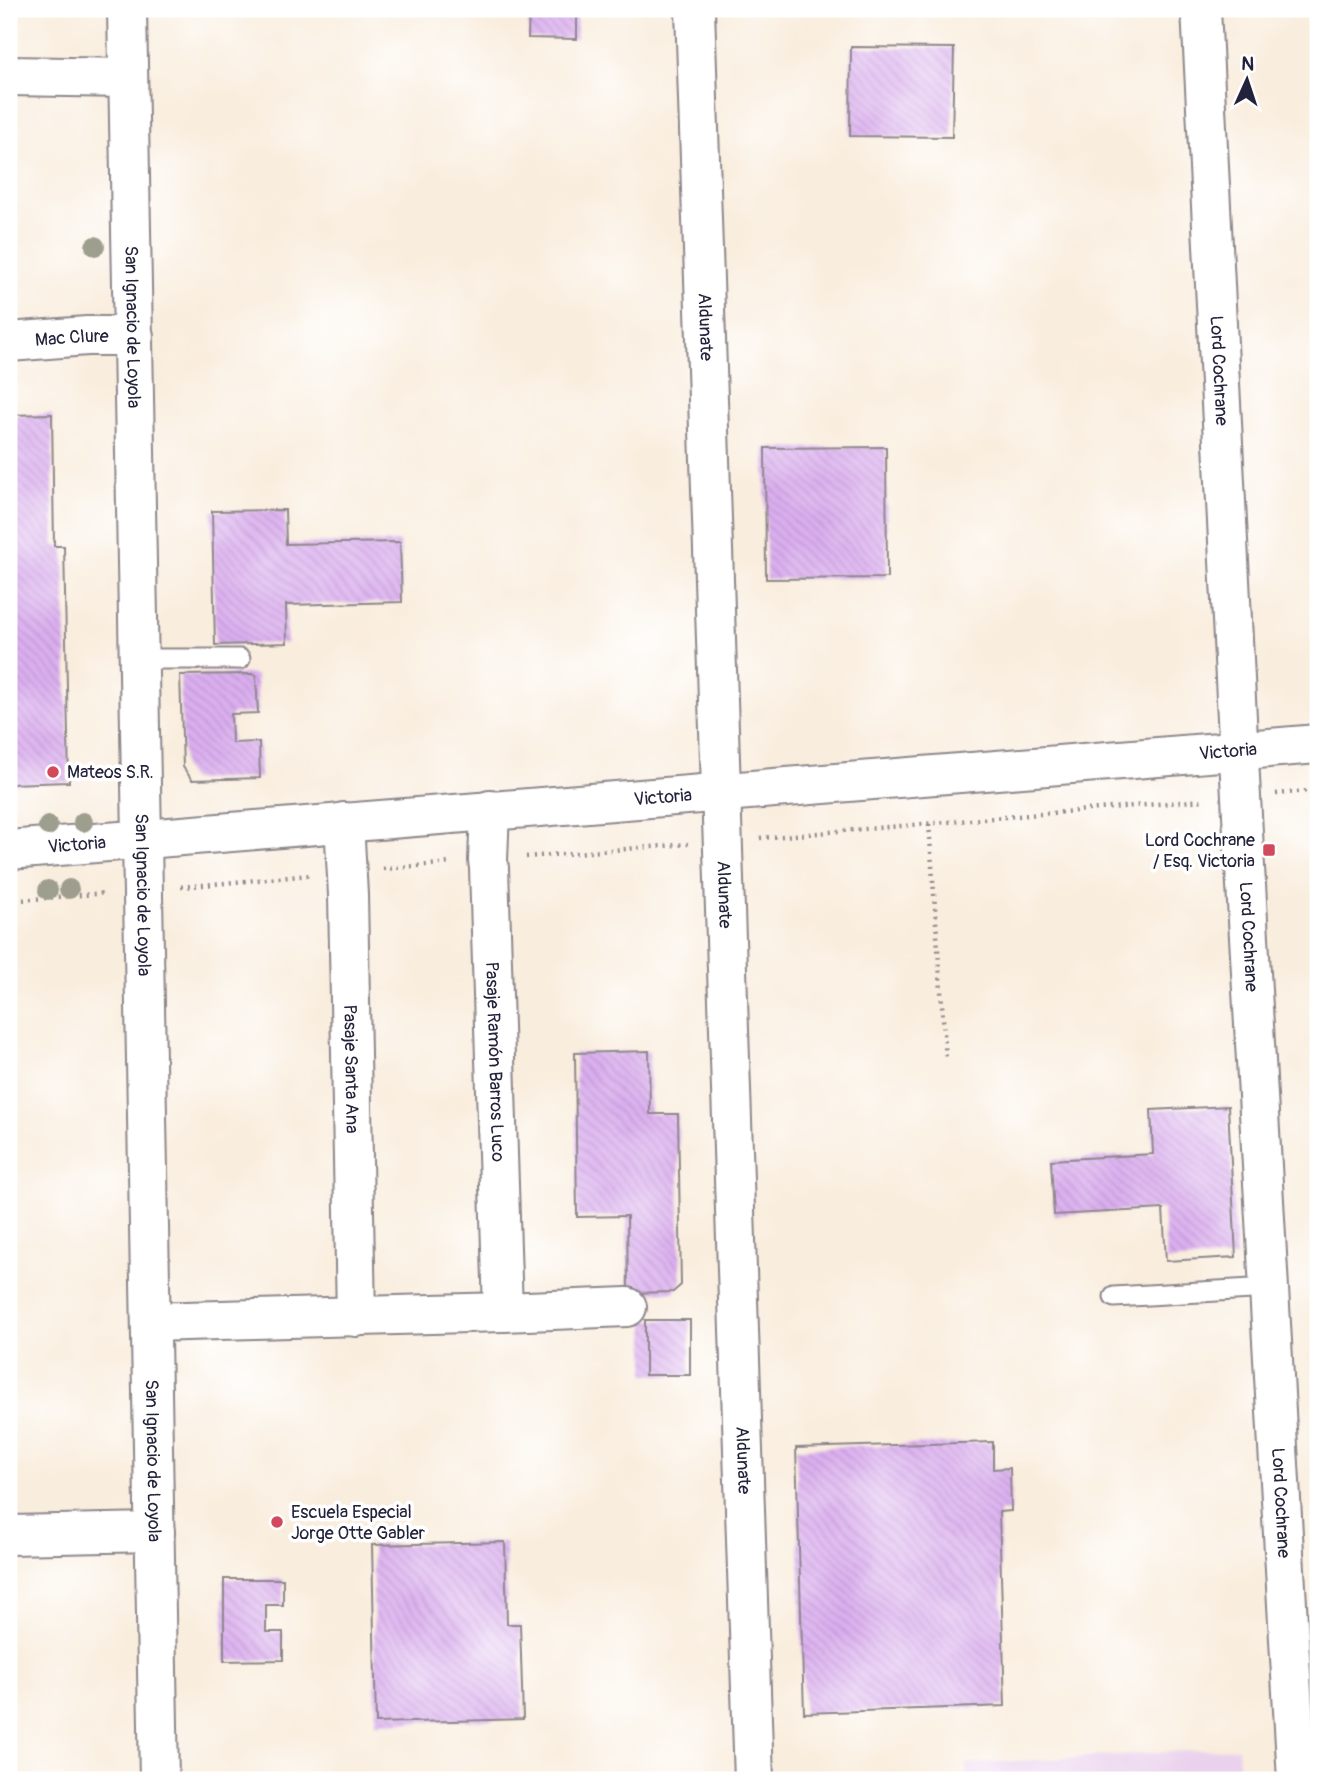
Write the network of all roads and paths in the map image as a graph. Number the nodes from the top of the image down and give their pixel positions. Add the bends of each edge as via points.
1 (127, 9) edge
2 (695, 9) edge
3 (1201, 9) edge
4 (9, 76) edge
5 (128, 78) junction
6 (134, 336) junction
7 (9, 342) edge
8 (140, 659) junction
9 (240, 659) dead end
10 (1318, 744) edge
11 (1239, 750) junction
12 (1318, 790) edge
13 (721, 792) junction
14 (1241, 797) junction
15 (490, 810) junction
16 (344, 822) junction
17 (929, 824) junction
18 (143, 838) junction
19 (723, 842) junction
20 (9, 850) edge
21 (488, 860) junction
22 (348, 872) junction
23 (143, 890) junction
24 (9, 901) edge
25 (946, 1060) dead end
26 (1269, 1288) junction
27 (1114, 1297) dead end
28 (627, 1307) dead end
29 (503, 1312) junction
30 (356, 1317) junction
31 (151, 1322) junction
32 (155, 1532) junction
33 (9, 1535) edge
34 (159, 1780) edge
35 (754, 1780) edge
36 (1297, 1780) edge

1 - 5 street, San Ignacio de Loyola
2 - 13 street, Aldunate
3 - 11 street, Lord Cochrane
4 - 5 street
5 - 6 street, San Ignacio de Loyola
6 - 7 street, Mac Clure
6 - 8 street, San Ignacio de Loyola
8 - 9 lane
8 - 18 street, San Ignacio de Loyola
10 - 11 street, Victoria
11 - 13 street, Victoria
11 - 14 street, Lord Cochrane
12 - 14 path
13 - 15 street, Victoria
13 - 19 street, Aldunate
14 - 17 path
14 - 26 street, Lord Cochrane
15 - 16 street, Victoria
15 - 21 street, Pasaje Ramón Barros Luco
16 - 18 street, Victoria
16 - 22 street, Pasaje Santa Ana
17 - 19 path
17 - 25 path
18 - 20 street, Victoria
18 - 23 street, San Ignacio de Loyola
19 - 21 path
19 - 35 street, Aldunate
21 - 22 path
21 - 29 street, Pasaje Ramón Barros Luco
22 - 23 path
22 - 30 street, Pasaje Santa Ana
23 - 24 path
23 - 31 street, San Ignacio de Loyola
26 - 27 lane
26 - 36 street, Lord Cochrane
28 - 29 street
29 - 30 street
30 - 31 street
31 - 32 street, San Ignacio de Loyola
32 - 33 street
32 - 34 street, San Ignacio de Loyola

